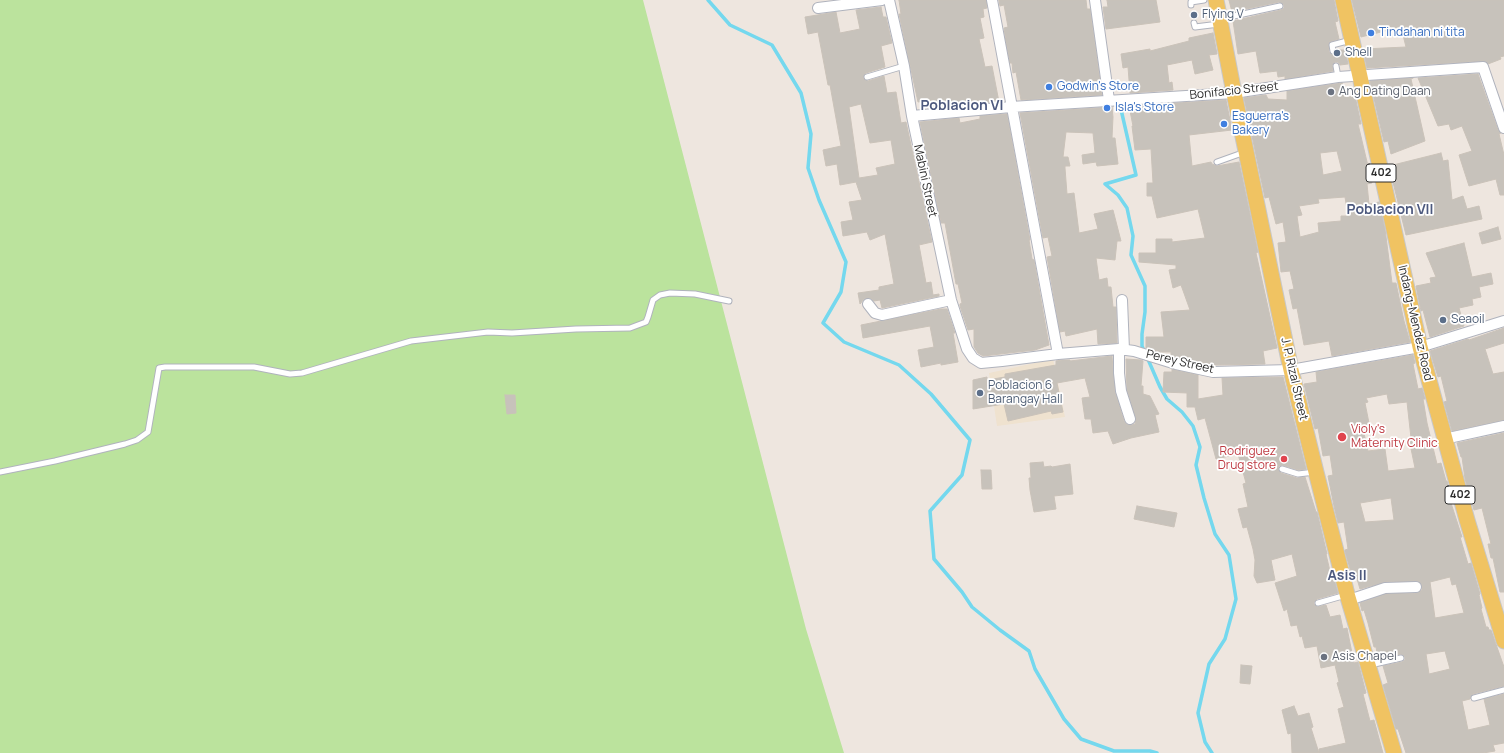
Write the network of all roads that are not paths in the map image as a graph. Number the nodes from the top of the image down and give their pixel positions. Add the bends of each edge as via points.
1 (882, 0) edge
2 (889, 0) edge
3 (992, 0) edge
4 (1095, 0) edge
5 (1204, 0) edge
6 (1216, 0) edge
7 (1343, 0) edge
8 (1191, 5) dead end
9 (1280, 6) dead end
10 (818, 8) dead end
11 (1220, 21) junction
12 (1194, 23) dead end
13 (1351, 40) junction
14 (1333, 51) dead end
15 (904, 66) junction
16 (1336, 66) dead end
17 (1359, 76) junction
18 (867, 77) dead end
19 (1338, 77) junction
20 (1234, 93) junction
21 (1109, 100) junction
22 (1011, 107) junction
23 (912, 116) junction
24 (1504, 128) edge
25 (1246, 152) junction
26 (1217, 162) dead end
27 (951, 300) junction
28 (1122, 300) dead end
29 (729, 301) dead end
30 (868, 304) dead end
31 (1504, 321) edge
32 (1420, 346) junction
33 (1122, 350) junction
34 (1058, 354) junction
35 (972, 358) joint
36 (1291, 370) junction
37 (1130, 419) dead end
38 (1504, 426) edge
39 (1444, 439) junction
40 (1282, 469) dead end
41 (0, 472) edge
42 (1316, 472) junction
43 (1416, 587) dead end
44 (1348, 597) junction
45 (1318, 603) dead end
46 (1504, 641) edge
47 (1401, 658) dead end
48 (1369, 665) junction
49 (1504, 690) edge
50 (1474, 698) dead end
51 (1394, 753) edge

1 - 10 street
2 - 15 street, Mabini Street
3 - 22 street
4 - 21 street
5 - 8 lane via 1191,2
6 - 11 main road, J. P. Rizal Street
7 - 13 main road, Indang-Mendez Road / 402
9 - 11 lane
11 - 12 lane via 1195,27
11 - 20 main road, J. P. Rizal Street
13 - 14 lane via 1332,45
13 - 17 main road, Indang-Mendez Road / 402
15 - 18 lane
15 - 23 street, Mabini Street
16 - 19 lane
17 - 19 street, Bonifacio Street
17 - 24 street, Bonifacio Street via 1483,67
17 - 32 main road, Indang-Mendez Road / 402
19 - 20 street, Bonifacio Street
20 - 21 street, Bonifacio Street
20 - 25 main road, J. P. Rizal Street
21 - 22 street, Bonifacio Street
22 - 23 street, Bonifacio Street
22 - 34 street
23 - 27 street, Mabini Street
25 - 26 lane
25 - 36 main road, J. P. Rizal Street
27 - 30 street via 882,315 875,313
27 - 35 street, Mabini Street
28 - 33 street
29 - 41 lane via 695,294 670,293 653,300 646,322 630,328 488,332 418,340 302,373 284,373 254,367 165,366 159,368 148,432 138,440
31 - 32 street, Perey Street
32 - 36 street, Perey Street
32 - 39 main road, Indang-Mendez Road / 402
33 - 34 street, Perey Street
33 - 36 street, Perey Street via 1213,372
33 - 37 street via 1119,373 1121,391
34 - 35 street, Perey Street via 981,363
36 - 42 main road, J. P. Rizal Street
38 - 39 street
39 - 46 main road, Indang-Mendez Road / 402
40 - 42 lane via 1298,474
42 - 44 main road, J. P. Rizal Street
43 - 44 street via 1385,588
44 - 45 lane
44 - 48 main road, J. P. Rizal Street
47 - 48 lane
48 - 51 main road, J. P. Rizal Street
49 - 50 lane

